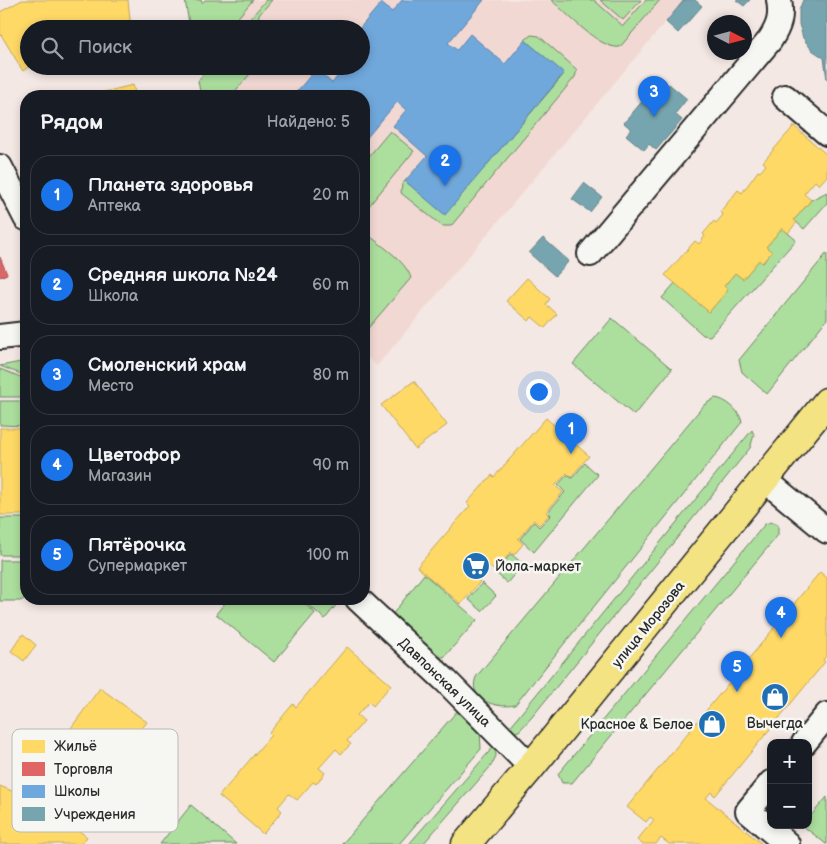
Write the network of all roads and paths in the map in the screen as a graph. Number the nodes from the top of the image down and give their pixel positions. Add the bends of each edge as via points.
1 (779, 0) edge
2 (785, 97) dead end
3 (827, 133) edge
4 (0, 167) edge
5 (20, 206) edge
6 (590, 254) dead end
7 (20, 335) edge
8 (0, 337) edge
9 (827, 402) edge
10 (765, 480) junction
11 (827, 531) edge
12 (364, 605) edge
13 (827, 715) edge
14 (807, 739) edge
15 (531, 767) junction
16 (770, 784) edge
17 (466, 844) edge
18 (788, 844) edge

1 - 6 street via 779,26 770,40
2 - 3 street
4 - 5 street
7 - 8 street
9 - 10 main road, улица Морозова
10 - 11 street
10 - 15 main road, улица Морозова
12 - 15 street, Давпонская улица
13 - 14 street
15 - 17 main road, улица Морозова
16 - 18 street via 748,811

